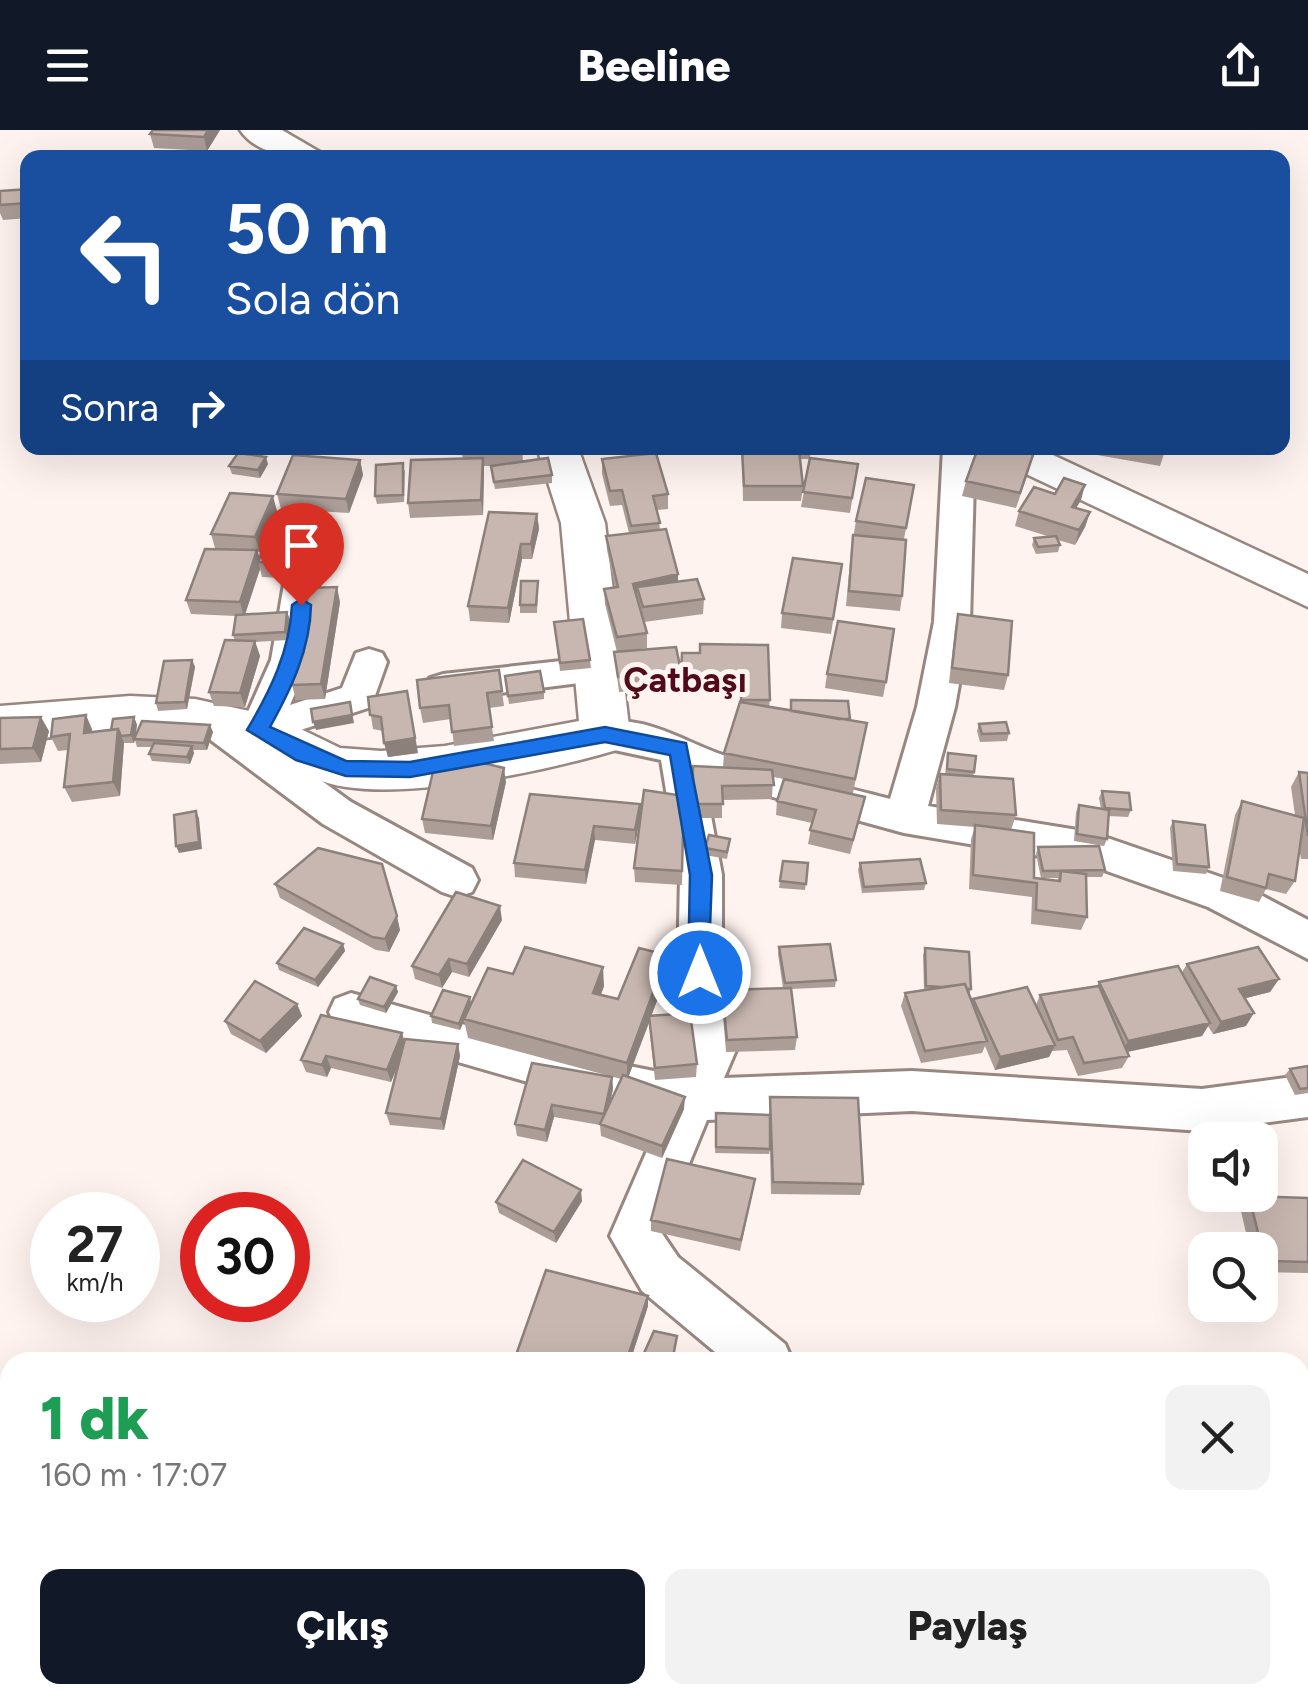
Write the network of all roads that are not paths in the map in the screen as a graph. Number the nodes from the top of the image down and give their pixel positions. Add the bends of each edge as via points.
1 (256, 130) edge
2 (297, 150) edge
3 (560, 455) edge
4 (958, 455) edge
5 (1020, 455) edge
6 (302, 584) edge
7 (1308, 592) edge
8 (369, 662) dead end
9 (598, 670) junction
10 (423, 689) edge
11 (0, 724) edge
12 (236, 726) junction
13 (605, 734) junction
14 (679, 749) junction
15 (904, 818) junction
16 (457, 880) dead end
17 (1308, 941) edge
18 (352, 1012) dead end
19 (1308, 1096) edge
20 (695, 1100) junction
21 (755, 1352) edge

1 - 2 street
3 - 9 street via 583,523
4 - 15 street via 952,484 957,590 934,726
5 - 7 street
6 - 12 street via 301,626 284,684
8 - 12 street via 358,697
9 - 10 street
9 - 13 street
11 - 12 street via 166,713
12 - 13 street via 346,768 410,770
12 - 16 street via 336,813
13 - 14 street
14 - 15 street via 722,769
14 - 20 street via 701,875 700,973 713,1050
15 - 17 street via 1090,848 1223,894
18 - 20 street via 569,1074
19 - 20 street via 1202,1110 912,1092
20 - 21 street via 635,1236 660,1274

